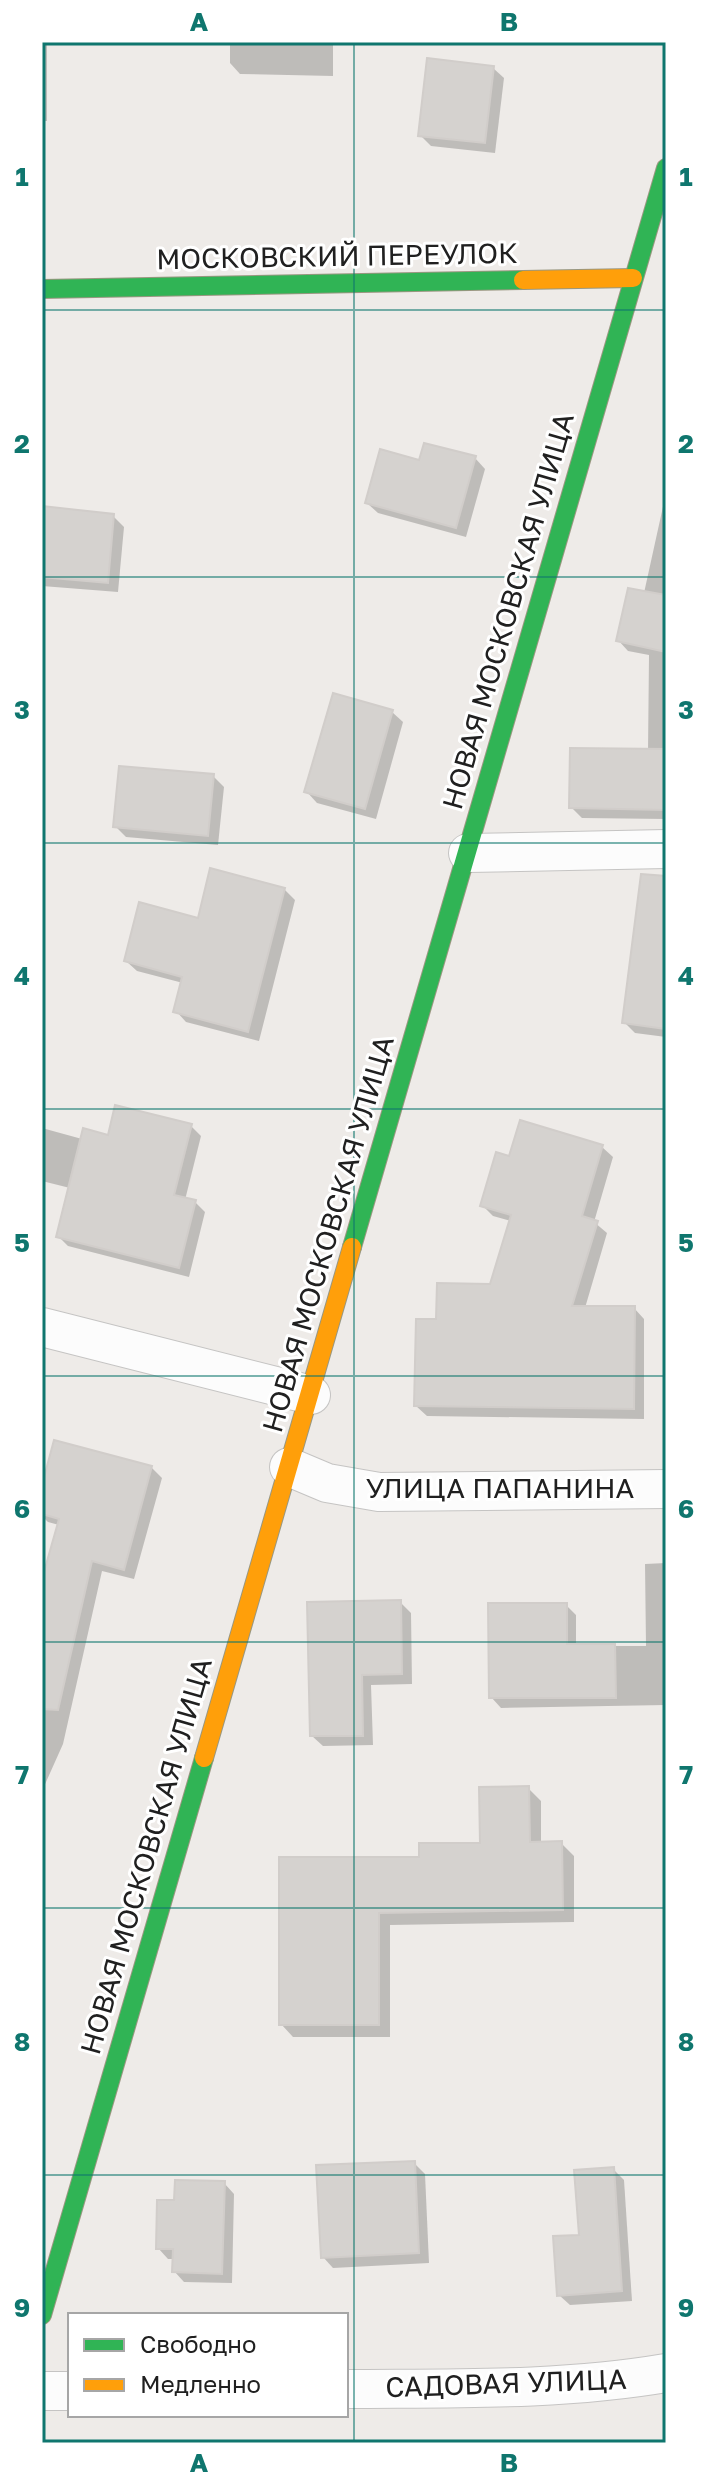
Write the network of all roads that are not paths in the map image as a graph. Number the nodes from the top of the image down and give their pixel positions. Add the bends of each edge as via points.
1 (666, 168) edge
2 (662, 192) edge
3 (633, 278) junction
4 (42, 289) edge
5 (666, 849) edge
6 (468, 853) junction
7 (42, 1327) edge
8 (311, 1395) junction
9 (289, 1467) junction
10 (666, 1489) edge
11 (42, 2315) edge
12 (666, 2373) edge
13 (348, 2389) edge
14 (42, 2391) edge
15 (68, 2391) edge

1 - 2 street, НОВАЯ МОСКОВСКАЯ УЛИЦА
2 - 3 street, НОВАЯ МОСКОВСКАЯ УЛИЦА
3 - 4 street, МОСКОВСКИЙ ПЕРЕУЛОК
3 - 6 street, НОВАЯ МОСКОВСКАЯ УЛИЦА
5 - 6 street
6 - 8 street, НОВАЯ МОСКОВСКАЯ УЛИЦА
7 - 8 street
8 - 9 street, НОВАЯ МОСКОВСКАЯ УЛИЦА
9 - 10 street, УЛИЦА ПАПАНИНА via 327,1483 379,1492
9 - 11 street, НОВАЯ МОСКОВСКАЯ УЛИЦА
12 - 13 street, САДОВАЯ УЛИЦА via 539,2387
14 - 15 street

